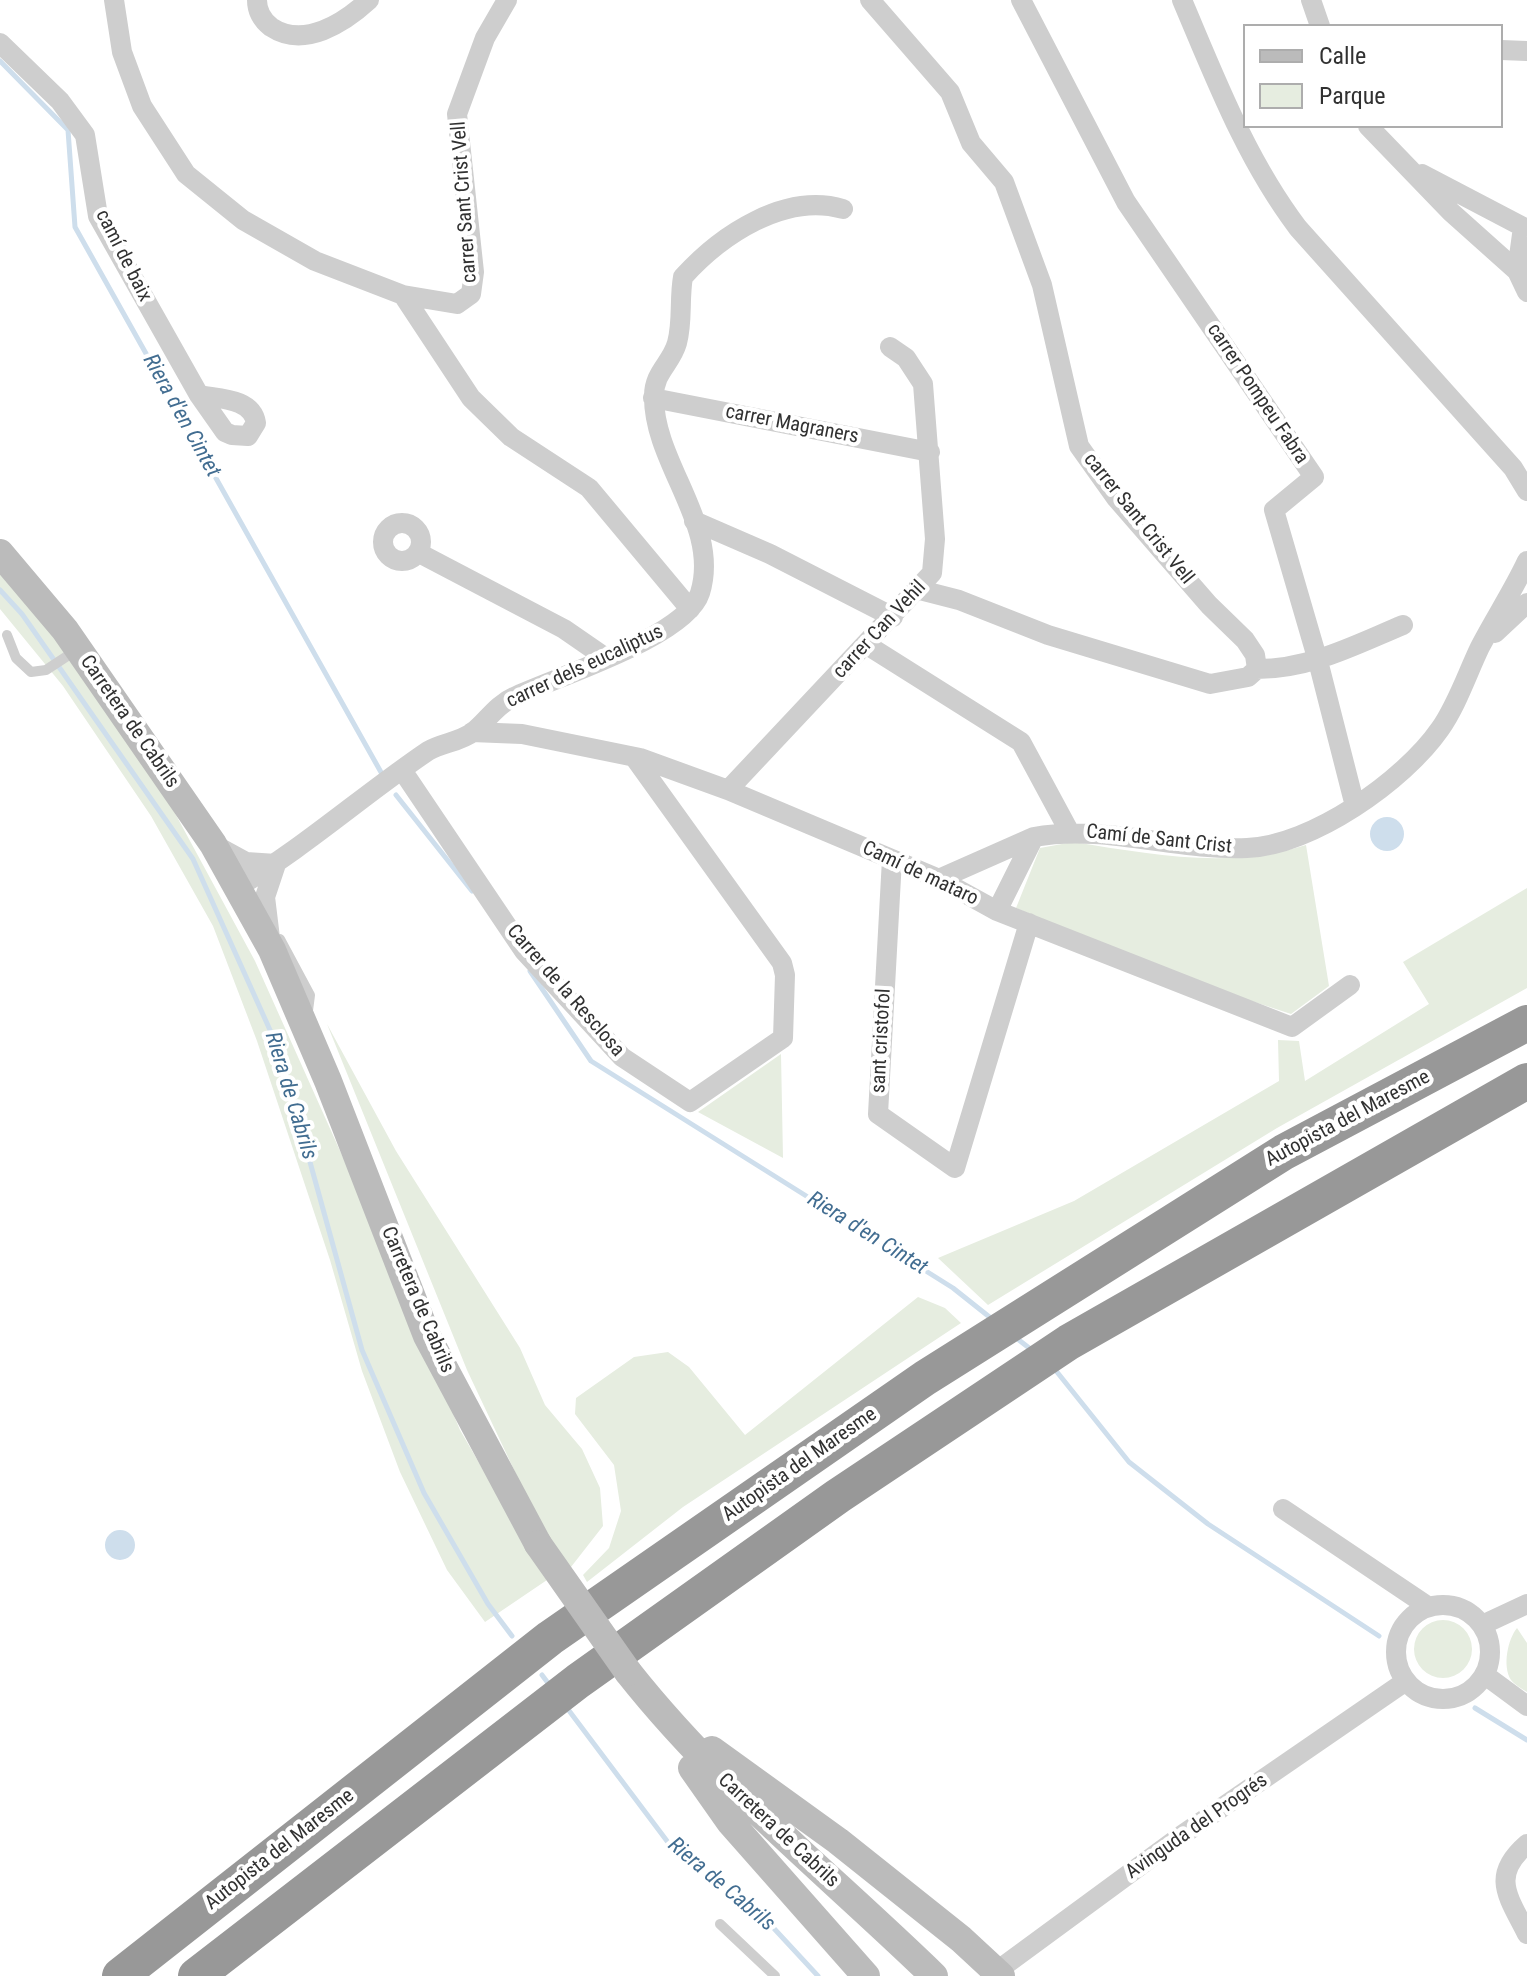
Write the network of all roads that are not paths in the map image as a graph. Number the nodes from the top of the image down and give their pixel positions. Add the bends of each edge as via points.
1 (114, 0) edge
2 (257, 0) edge
3 (369, 0) edge
4 (507, 0) edge
5 (870, 0) edge
6 (1021, 0) edge
7 (1182, 0) edge
8 (1311, 0) edge
9 (1319, 24) edge
10 (0, 43) edge
11 (1503, 50) edge
12 (1527, 51) edge
13 (1370, 128) edge
14 (1417, 176) junction
15 (1472, 199) junction
16 (843, 209) dead end
17 (1460, 220) junction
18 (1525, 227) edge
19 (1517, 271) junction
20 (1527, 292) edge
21 (403, 295) junction
22 (890, 347) dead end
23 (199, 395) dead end
24 (653, 398) junction
25 (930, 452) junction
26 (1527, 491) edge
27 (694, 521) junction
28 (0, 553) edge
29 (419, 553) dead end
30 (1527, 561) edge
31 (920, 590) junction
32 (1527, 603) edge
33 (690, 609) junction
34 (893, 617) junction
35 (1403, 625) dead end
36 (7, 635) dead end
37 (867, 645) junction
38 (1481, 647) junction
39 (79, 649) junction
40 (0, 653) edge
41 (16, 658) junction
42 (606, 658) junction
43 (1318, 661) junction
44 (1257, 669) junction
45 (472, 732) junction
46 (634, 757) junction
47 (402, 770) junction
48 (728, 790) junction
49 (1355, 806) junction
50 (1069, 831) junction
51 (1034, 837) junction
52 (213, 844) junction
53 (892, 859) junction
54 (276, 864) junction
55 (939, 879) junction
56 (236, 888) junction
57 (997, 911) junction
58 (1029, 923) junction
59 (267, 938) junction
60 (1350, 985) dead end
61 (1527, 1023) edge
62 (1527, 1081) edge
63 (1283, 1509) dead end
64 (1527, 1604) edge
65 (1429, 1607) junction
66 (1482, 1625) junction
67 (1485, 1675) junction
68 (1406, 1681) junction
69 (1527, 1706) edge
70 (670, 1725) junction
71 (1527, 1844) edge
72 (720, 1924) dead end
73 (1527, 1934) edge
74 (928, 1970) edge
75 (996, 1974) edge
76 (120, 1976) edge
77 (196, 1976) edge
78 (775, 1976) edge
79 (866, 1976) edge

1 - 21 street via 122,52 142,106 186,174 243,220 315,261
2 - 3 street via 264,22 291,36 325,30
4 - 21 street, carrer Sant Crist Vell via 485,38 457,114 474,272 471,294 457,304
5 - 44 street, carrer Sant Crist Vell via 950,92 971,143 1004,182 1042,285 1079,446 1116,498 1245,640
6 - 43 street, carrer Pompeu Fabra via 1126,202 1314,477 1274,510
7 - 26 street via 1241,139 1273,194 1513,468
8 - 9 street
10 - 23 street, camí de baix via 60,101 85,135 98,216
11 - 12 street
13 - 14 street
14 - 15 street via 1424,173
14 - 17 street
15 - 17 street
15 - 18 street
16 - 24 street via 827,204 756,219 693,266 683,277 677,344 656,375
17 - 19 street
18 - 19 street
19 - 20 street
21 - 33 street via 471,398 511,437 589,488
22 - 25 street, carrer Can Vehil via 906,358 923,384
24 - 25 street, carrer Magraners
24 - 27 street via 664,450
25 - 31 street, carrer Can Vehil via 935,539 932,573
27 - 33 street via 702,569 700,595
27 - 34 street
28 - 39 street, Carretera de Cabrils
29 - 42 street via 564,629
30 - 38 street, Camí de Sant Crist
31 - 34 street, carrer Can Vehil
31 - 44 street via 1210,684 1248,677
32 - 38 street
33 - 42 street, carrer dels eucaliptus via 659,634
34 - 37 street, carrer Can Vehil
35 - 43 street
36 - 41 lane
37 - 48 street, carrer Can Vehil
37 - 50 street via 1021,742
38 - 49 street, Camí de Sant Crist via 1440,729 1410,762
39 - 41 lane via 46,670 31,672
39 - 52 street, Carretera de Cabrils
40 - 41 lane
42 - 45 street, carrer dels eucaliptus via 510,699
43 - 44 street
43 - 49 street, carrer Pompeu Fabra
45 - 46 street, Camí de mataro via 522,734
45 - 47 street, carrer dels eucaliptus via 431,749
46 - 47 street, Carrer de la Resclosa via 782,963 785,975 783,1038 690,1102 622,1057 524,951
46 - 48 street, Camí de mataro
47 - 54 street, carrer dels eucaliptus
48 - 53 street, Camí de mataro
49 - 50 street, Camí de Sant Crist via 1302,836 1249,848 1155,844
50 - 51 street, Camí de Sant Crist
51 - 55 street, Camí de Sant Crist
51 - 57 street
52 - 54 street via 246,862
52 - 56 street, Carretera de Cabrils
53 - 55 street, Camí de mataro
53 - 58 street, sant cristofol via 878,1114 955,1168
54 - 56 street, carrer dels eucaliptus
54 - 59 street via 265,897
55 - 57 street, Camí de mataro
56 - 59 street, Carretera de Cabrils
57 - 58 street, Camí de mataro
58 - 60 street, Camí de mataro via 1292,1027
59 - 70 street, Carretera de Cabrils, bridge via 427,1336 538,1544
61 - 76 highway, Autopista del Maresme via 1284,1152 925,1378 550,1638
62 - 77 highway via 1069,1342 838,1496 578,1681
63 - 65 street
64 - 66 street
65 - 66 street via 1463,1609
65 - 68 street via 1409,1619 1398,1637 1397,1662
66 - 67 street via 1491,1653
67 - 68 street via 1469,1692 1450,1699 1418,1692
67 - 69 street
68 - 75 street, Avinguda del Progrés via 1182,1835
70 - 74 street, Carretera de Cabrils via 731,1789
70 - 75 street via 838,1841
70 - 79 street via 676,1746 730,1822
71 - 73 street via 1509,1859 1504,1873
72 - 78 lane

